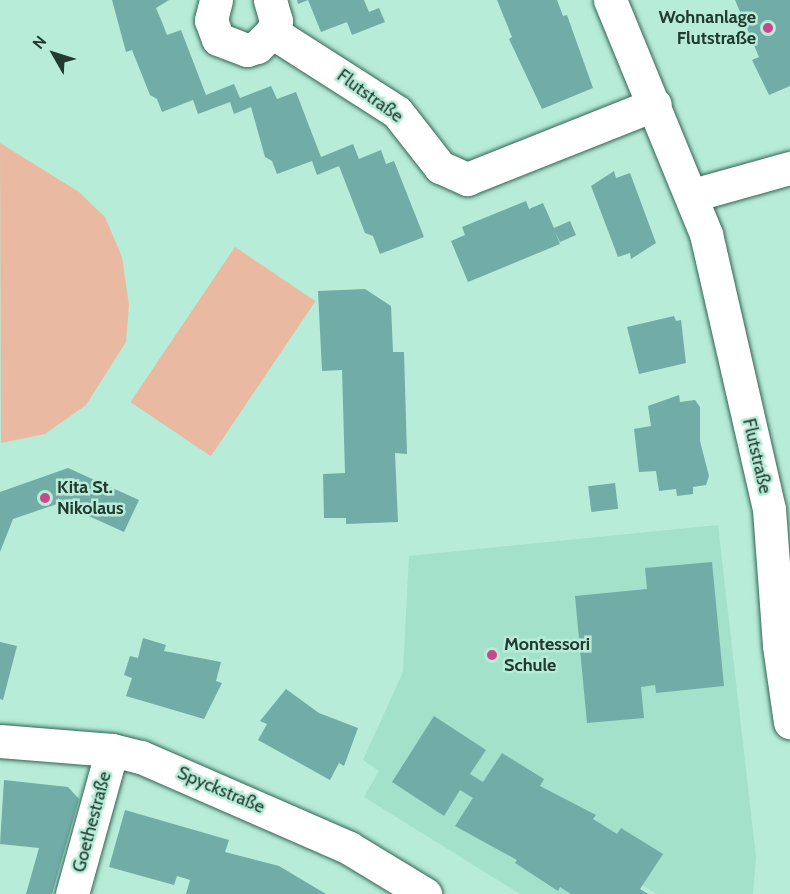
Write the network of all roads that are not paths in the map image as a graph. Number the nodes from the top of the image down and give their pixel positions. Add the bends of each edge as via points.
1 (216, 0) edge
2 (610, 0) edge
3 (271, 16) edge
4 (655, 104) junction
5 (790, 168) edge
6 (693, 195) junction
7 (780, 507) edge
8 (790, 722) edge
9 (0, 741) edge
10 (112, 750) junction
11 (72, 894) edge
12 (425, 894) edge

1 - 3 street, Flutstraße via 211,20 225,45 236,49 257,47
2 - 4 street, Flutstraße
3 - 4 street, Flutstraße via 397,112 440,167 467,179
4 - 6 street, Flutstraße
5 - 6 street
6 - 7 street, Flutstraße
7 - 8 street, Flutstraße via 779,646
9 - 10 street, Spyckstraße
10 - 11 street, Goethestraße
10 - 12 street, Spyckstraße via 239,797 349,848

